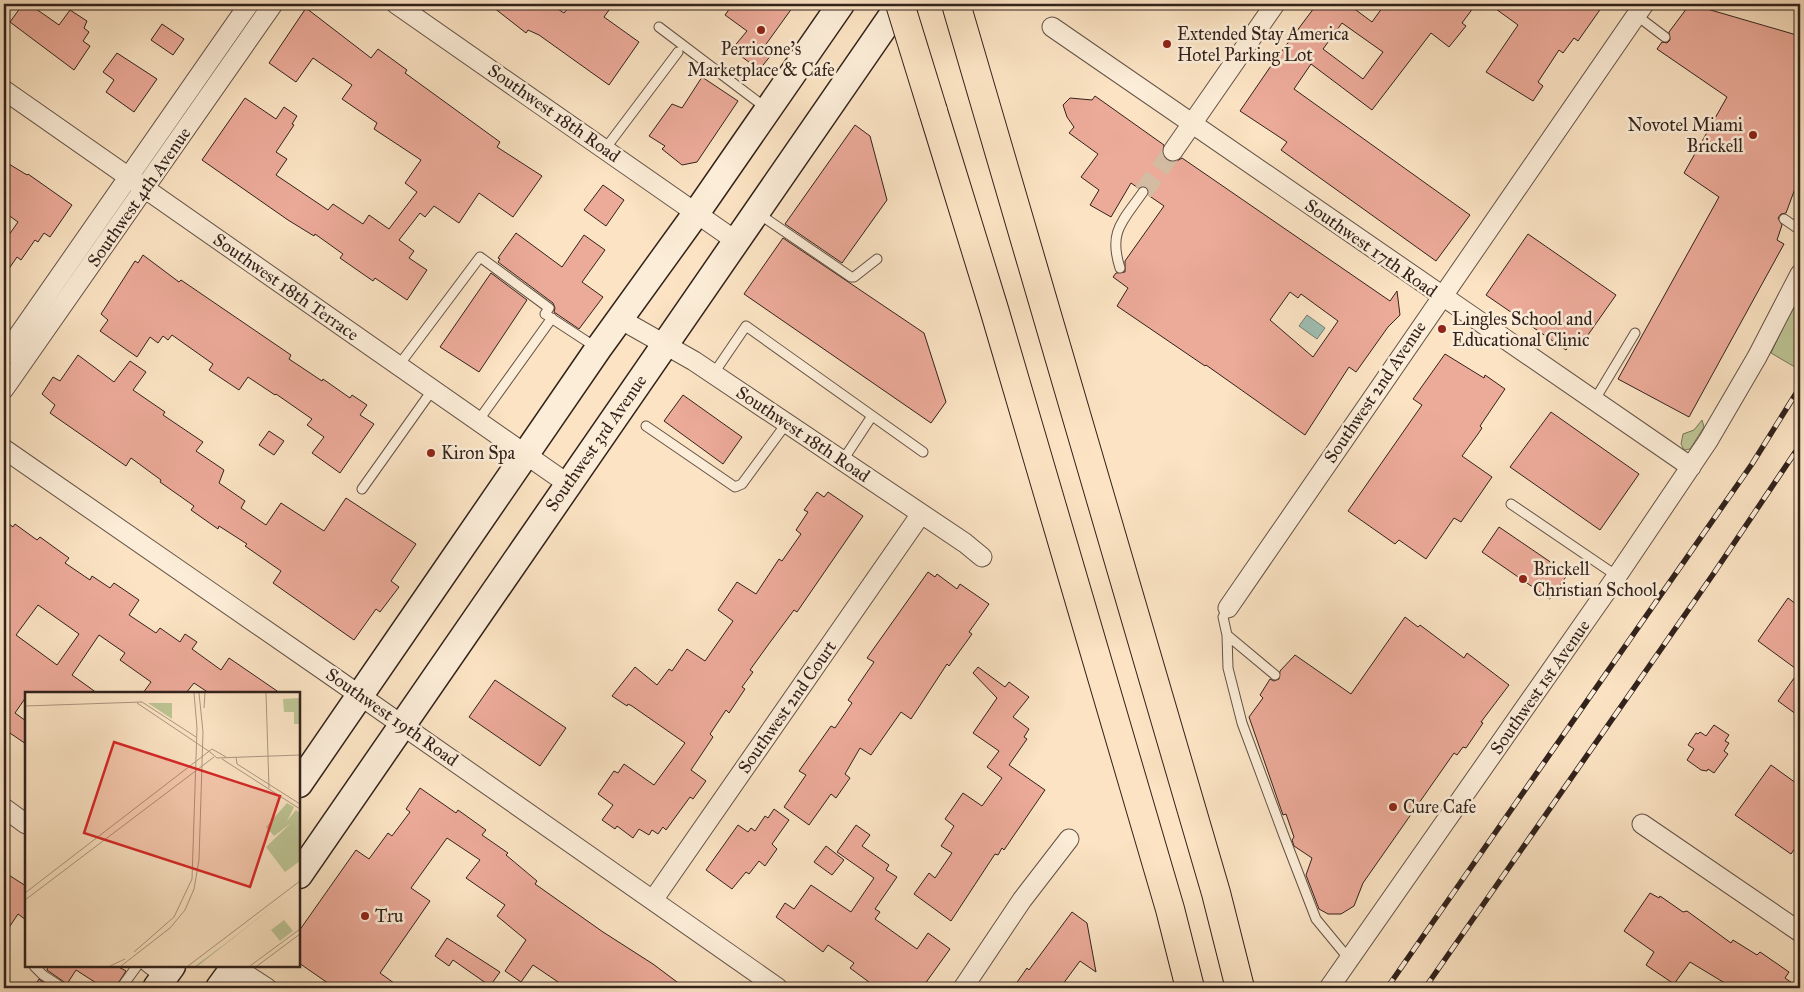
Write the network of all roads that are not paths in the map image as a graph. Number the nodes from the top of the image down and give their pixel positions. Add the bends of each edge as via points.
1 (249, 4) edge
2 (273, 4) edge
3 (396, 4) edge
4 (841, 4) edge
5 (956, 4) edge
6 (1276, 4) edge
7 (898, 6) edge
8 (1640, 9) edge
9 (658, 27) dead end
10 (1052, 27) dead end
11 (1665, 37) dead end
12 (678, 52) dead end
13 (4, 90) edge
14 (768, 110) junction
15 (1192, 124) junction
16 (605, 149) junction
17 (1173, 151) tunnel mouth
18 (129, 178) junction
19 (145, 189) junction
20 (1143, 192) tunnel mouth
21 (697, 212) junction
22 (756, 212) junction
23 (1784, 219) dead end
24 (1800, 230) edge
25 (736, 241) junction
26 (877, 259) dead end
27 (1120, 268) dead end
28 (1800, 274) edge
29 (1440, 297) junction
30 (552, 318) junction
31 (620, 318) junction
32 (1635, 333) dead end
33 (664, 344) junction
34 (598, 349) junction
35 (4, 356) edge
36 (399, 365) junction
37 (714, 374) junction
38 (4, 389) edge
39 (433, 389) junction
40 (1594, 401) junction
41 (872, 416) junction
42 (478, 421) junction
43 (786, 424) junction
44 (646, 426) dead end
45 (4, 450) edge
46 (923, 452) dead end
47 (526, 455) junction
48 (842, 460) junction
49 (1691, 467) junction
50 (568, 484) junction
51 (362, 489) dead end
52 (1511, 504) dead end
53 (921, 514) junction
54 (982, 557) dead end
55 (1617, 576) junction
56 (1228, 608) joint
57 (1227, 635) junction
58 (1276, 675) dead end
59 (360, 695) junction
60 (401, 724) junction
61 (300, 783) edge
62 (4, 808) edge
63 (25, 823) edge
64 (1642, 824) dead end
65 (1069, 839) dead end
66 (300, 873) edge
67 (653, 900) junction
68 (1800, 932) edge
69 (1349, 959) junction
70 (35, 967) edge
71 (136, 967) edge
72 (233, 967) edge
73 (236, 967) edge
74 (63, 988) edge
75 (121, 988) edge
76 (219, 988) edge
77 (267, 988) edge
78 (778, 988) edge
79 (963, 988) edge
80 (1190, 988) edge
81 (1240, 988) edge
82 (1329, 988) edge

1 - 18 street, Southwest 4th Avenue
2 - 19 street, Southwest 4th Avenue
3 - 16 street, Southwest 18th Road
4 - 14 main road
5 - 81 highway via 1216,893
6 - 15 street
7 - 22 main road, Southwest 3rd Avenue
7 - 80 highway, bridge via 994,309 1170,909
8 - 11 lane
8 - 29 street, Southwest 2nd Avenue
9 - 14 lane
10 - 15 street, Southwest 17th Road
12 - 16 lane
13 - 18 street, Southwest 18th Terrace
14 - 21 main road
15 - 17 street
15 - 29 street, Southwest 17th Road
16 - 21 street, Southwest 18th Road
18 - 19 street, Southwest 18th Terrace
18 - 35 street, Southwest 4th Avenue
19 - 36 street, Southwest 18th Terrace
19 - 38 street, Southwest 4th Avenue
20 - 27 lane via 1115,236 1114,249
21 - 25 street, Southwest 18th Road
21 - 31 main road
22 - 25 main road, Southwest 3rd Avenue
22 - 26 lane via 851,277
23 - 24 lane
25 - 33 main road, Southwest 3rd Avenue
28 - 49 street, Southwest 1st Avenue via 1757,357
29 - 40 street, Southwest 17th Road
29 - 56 street, Southwest 2nd Avenue
30 - 34 lane
30 - 36 lane via 545,314 549,308 480,257
30 - 42 lane
31 - 33 street, Southwest 18th Road
31 - 34 main road
32 - 40 lane
33 - 37 street, Southwest 18th Road
33 - 50 main road, Southwest 3rd Avenue
34 - 47 main road
36 - 39 street, Southwest 18th Terrace
37 - 41 lane via 746,326
37 - 43 street, Southwest 18th Road
39 - 42 street, Southwest 18th Terrace
39 - 51 lane
40 - 49 street, Southwest 17th Road
41 - 46 lane
41 - 48 lane
42 - 47 street, Southwest 18th Terrace
43 - 44 lane via 742,484 735,487
43 - 48 street, Southwest 18th Road
45 - 59 street, Southwest 19th Road
47 - 50 street, Southwest 18th Terrace
47 - 59 main road
48 - 53 street, Southwest 18th Road
49 - 55 street, Southwest 1st Avenue
50 - 60 main road, Southwest 3rd Avenue
52 - 55 lane
53 - 54 street, Southwest 18th Road
53 - 67 street, Southwest 2nd Court
55 - 69 street, Southwest 1st Avenue
56 - 57 lane via 1223,617
57 - 58 lane
57 - 69 lane via 1228,668 1242,723 1284,836 1316,919
59 - 60 street, Southwest 19th Road
59 - 61 main road
60 - 66 main road, Southwest 3rd Avenue
60 - 67 street, Southwest 19th Road
62 - 63 street
64 - 68 street
65 - 79 street via 1022,900
67 - 78 street, Southwest 19th Road
69 - 82 street, Southwest 1st Avenue
70 - 74 lane
71 - 75 lane
72 - 76 main road
73 - 77 street

